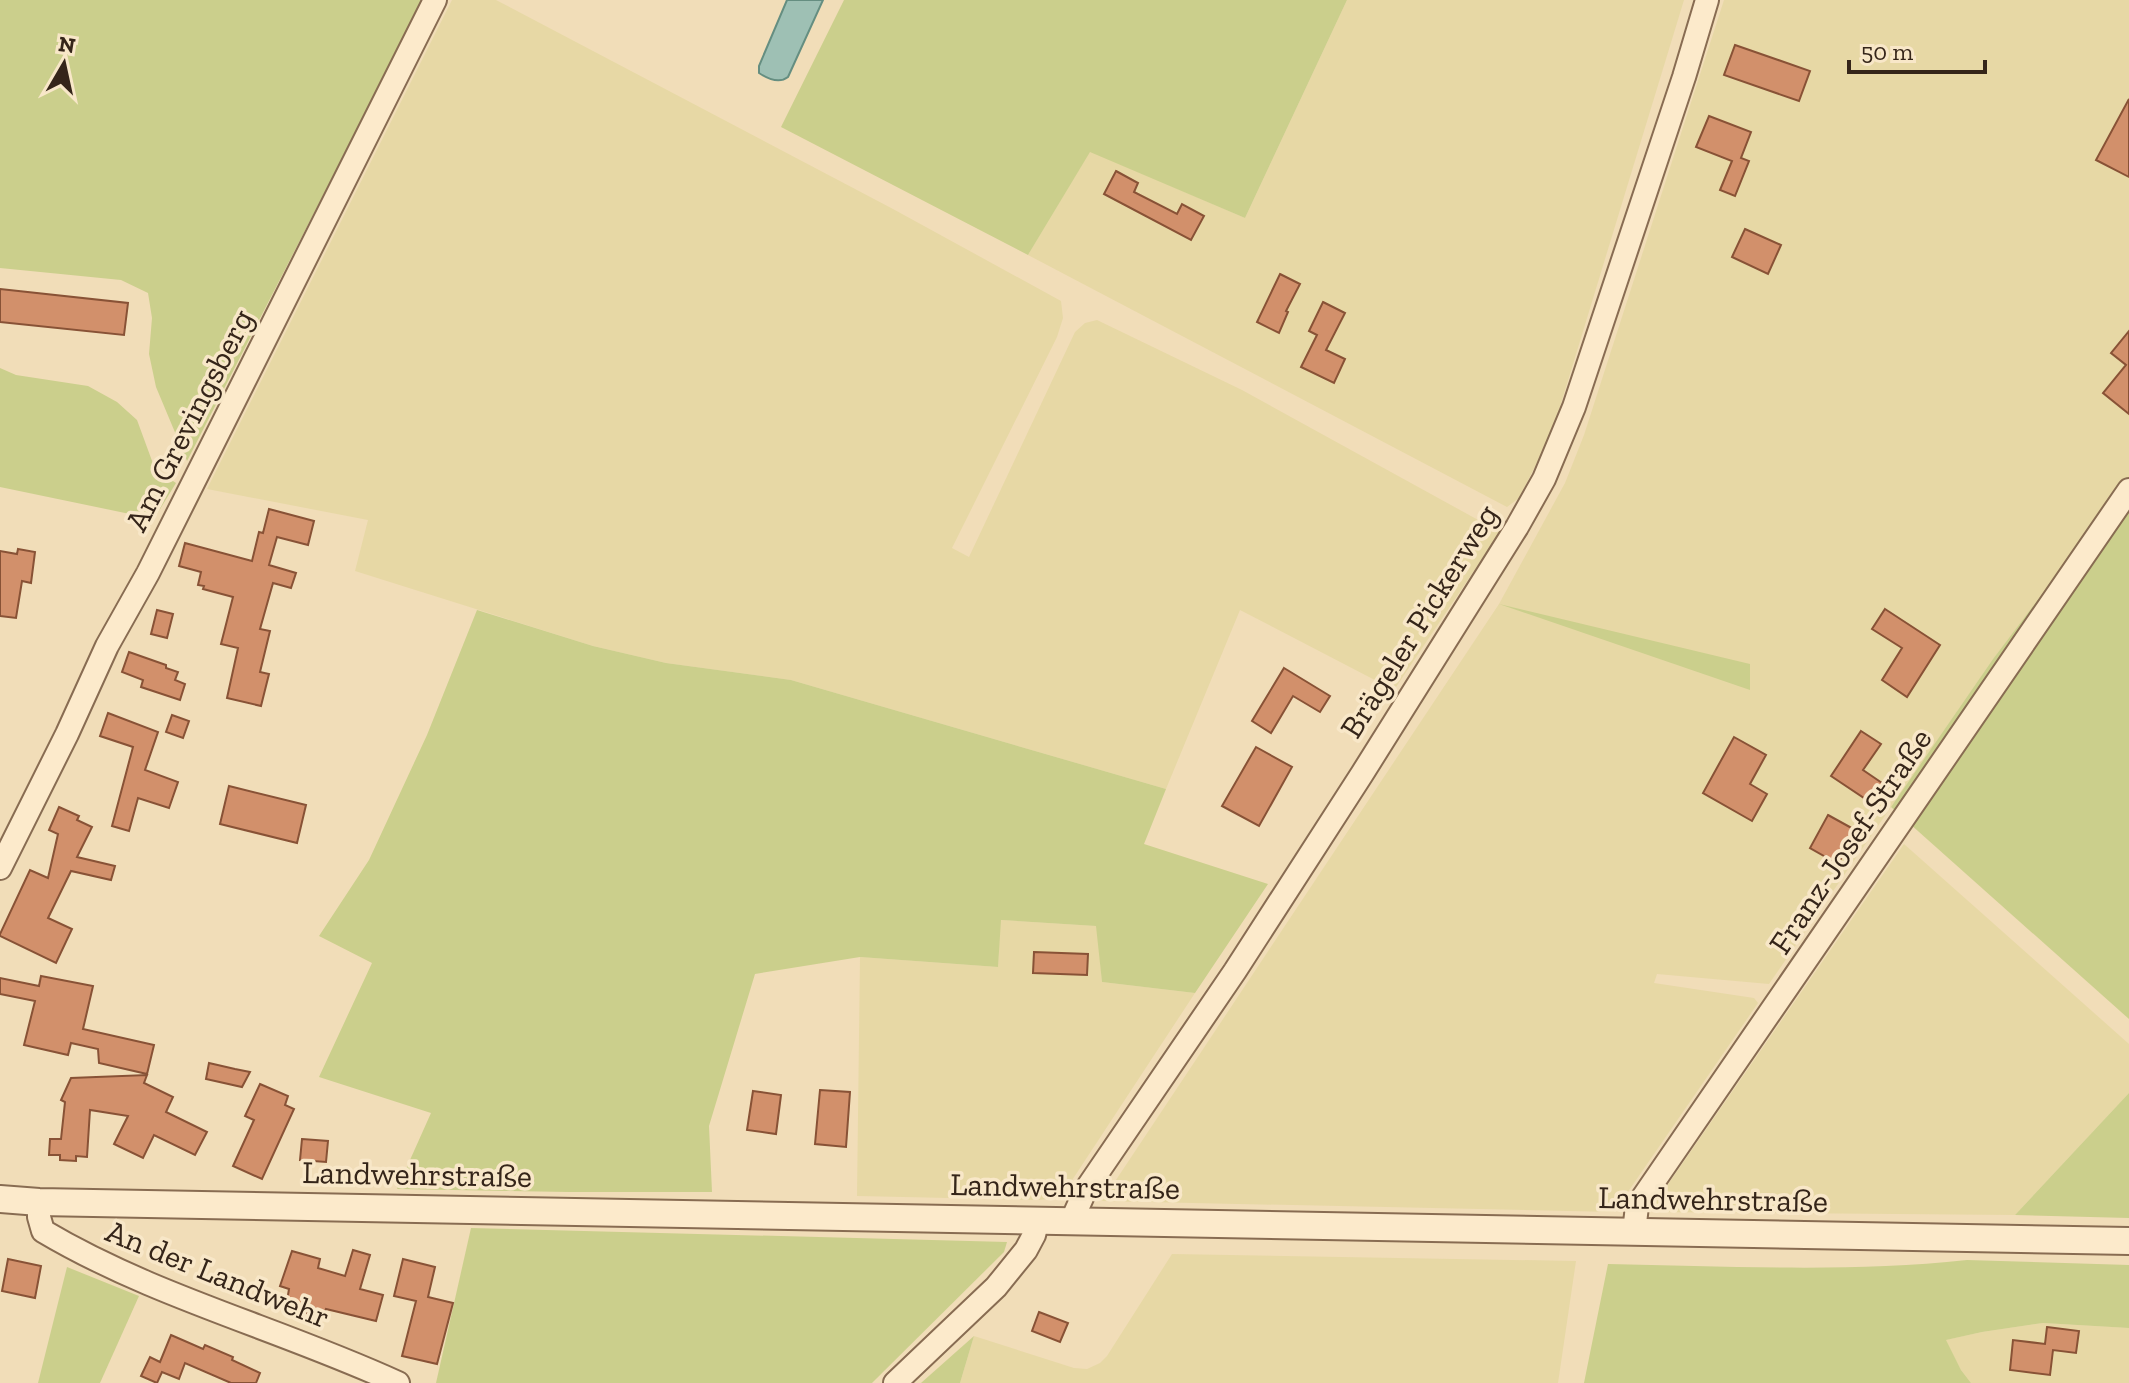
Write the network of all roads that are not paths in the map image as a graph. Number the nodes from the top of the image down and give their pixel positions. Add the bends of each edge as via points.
1 (435, 0) edge
2 (1707, 0) edge
3 (2129, 490) edge
4 (0, 868) edge
5 (0, 1199) edge
6 (39, 1202) junction
7 (1038, 1219) junction
8 (1072, 1220) junction
9 (1634, 1232) junction
10 (2129, 1241) edge
11 (398, 1383) edge
12 (895, 1383) edge

1 - 4 street, Am Grevingsberg
2 - 8 street, Brägeler Pickerweg via 1574,407 1544,479 1362,774 1085,1191
3 - 9 street, Franz-Josef-Straße via 1637,1206
5 - 6 street, Landwehrstraße
6 - 7 street, Landwehrstraße
6 - 11 street, An der Landwehr via 43,1231 75,1250
7 - 8 street, Landwehrstraße
7 - 12 street via 1026,1250 996,1287
8 - 9 street, Landwehrstraße
9 - 10 street, Landwehrstraße

